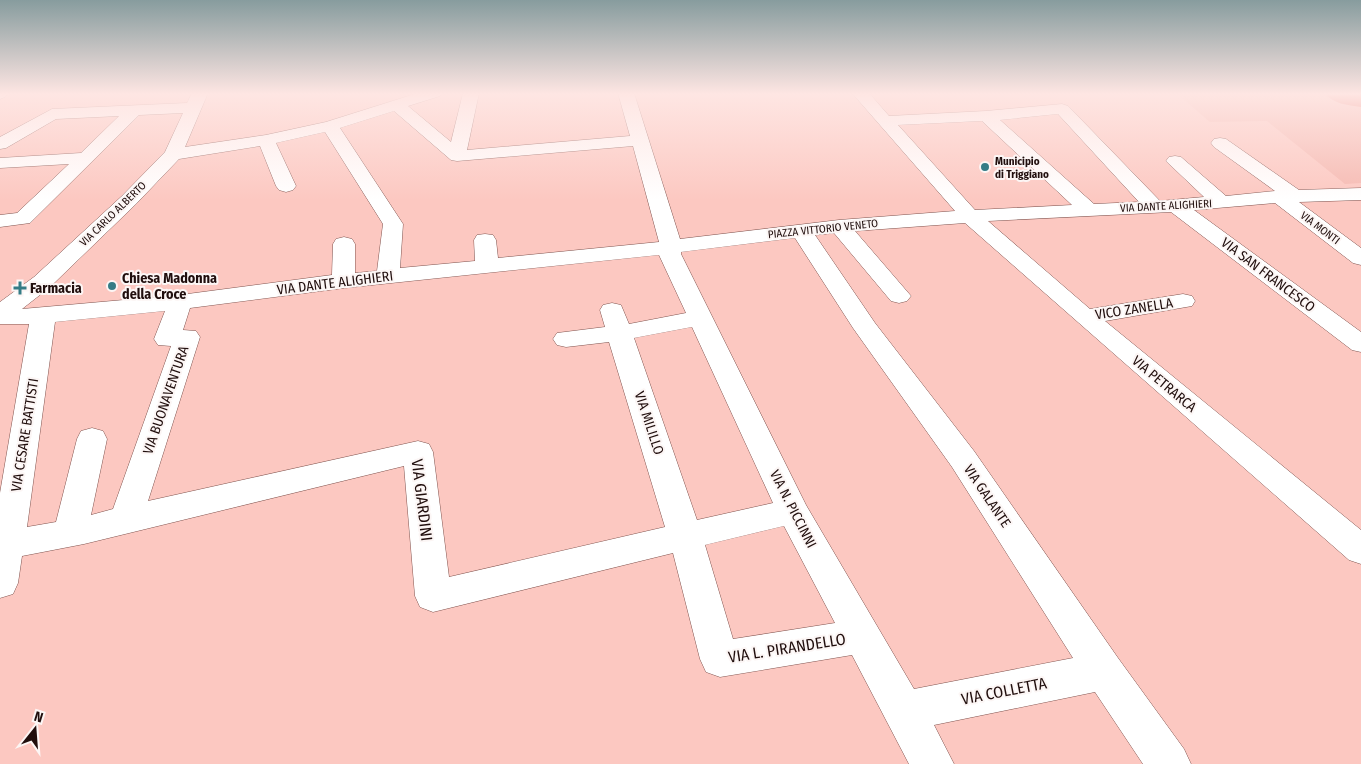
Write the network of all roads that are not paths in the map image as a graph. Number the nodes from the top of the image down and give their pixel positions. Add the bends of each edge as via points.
1 (27, 129) edge
2 (111, 129) edge
3 (184, 129) edge
4 (318, 129) edge
5 (332, 129) edge
6 (425, 129) edge
7 (463, 129) edge
8 (635, 129) edge
9 (892, 129) edge
10 (1000, 129) edge
11 (1083, 129) edge
12 (266, 140) junction
13 (638, 140) junction
14 (1220, 143) dead end
15 (0, 144) edge
16 (173, 154) junction
17 (457, 156) junction
18 (84, 158) junction
19 (1175, 161) dead end
20 (0, 163) edge
21 (286, 186) dead end
22 (1361, 194) edge
23 (1287, 197) junction
24 (1222, 203) junction
25 (1165, 206) junction
26 (1088, 210) junction
27 (970, 216) junction
28 (0, 221) edge
29 (839, 226) junction
30 (801, 230) junction
31 (485, 240) dead end
32 (344, 244) dead end
33 (671, 247) junction
34 (1361, 258) edge
35 (487, 266) junction
36 (388, 276) junction
37 (344, 281) junction
38 (899, 296) dead end
39 (1183, 301) dead end
40 (180, 302) junction
41 (0, 316) edge
42 (43, 316) junction
43 (1084, 317) junction
44 (700, 318) junction
45 (616, 322) junction
46 (566, 339) dead end
47 (1361, 344) edge
48 (92, 440) dead end
49 (793, 511) junction
50 (126, 518) junction
51 (71, 528) dead end
52 (685, 536) junction
53 (1361, 550) edge
54 (2, 566) edge
55 (861, 636) junction
56 (1104, 671) junction
57 (904, 711) junction
58 (932, 764) edge
59 (1169, 764) edge

1 - 15 street
2 - 18 street
3 - 16 street, VIA CARLO ALBERTO
4 - 12 street
5 - 36 street via 393,224
6 - 17 street
7 - 17 street
8 - 13 street
9 - 27 street
10 - 26 street
11 - 25 street, VIA SAN FRANCESCO
12 - 16 street
12 - 21 street
13 - 17 street
13 - 33 street
14 - 23 street, VIA MONTI
16 - 41 street, VIA CARLO ALBERTO via 42,282
18 - 20 street
18 - 28 street via 23,219
19 - 24 street
22 - 23 street, VIA DANTE ALIGHIERI
23 - 24 street, VIA DANTE ALIGHIERI
23 - 34 street, VIA MONTI
24 - 25 street, VIA DANTE ALIGHIERI
25 - 26 street, VIA DANTE ALIGHIERI
25 - 47 street, VIA SAN FRANCESCO
26 - 27 street, VIA DANTE ALIGHIERI
27 - 29 street, PIAZZA VITTORIO VENETO
27 - 43 street, VIA PETRARCA
29 - 30 street, PIAZZA VITTORIO VENETO
29 - 38 street
30 - 33 street, PIAZZA VITTORIO VENETO
30 - 56 street, VIA GALANTE via 866,328 963,459
31 - 35 street
32 - 37 street
33 - 35 street, VIA DANTE ALIGHIERI
33 - 44 street, VIA N. PICCINNI via 670,254
35 - 36 street, VIA DANTE ALIGHIERI
36 - 37 street, VIA DANTE ALIGHIERI
37 - 40 street, VIA DANTE ALIGHIERI
39 - 43 street, VICO ZANELLA
40 - 42 street, VIA DANTE ALIGHIERI
40 - 50 street, VIA BUONAVENTURA via 167,339 187,337
41 - 42 street, VIA DANTE ALIGHIERI
42 - 54 street, VIA CESARE BATTISTI via 13,468
43 - 53 street, VIA PETRARCA
44 - 45 street
44 - 49 street, VIA N. PICCINNI
45 - 46 street
45 - 52 street, VIA MILILLO
48 - 51 street
49 - 52 street, VIA GIARDINI
49 - 55 street, VIA N. PICCINNI
50 - 52 street, VIA GIARDINI via 418,452 432,596
50 - 54 street, VIA GIARDINI via 84,530
52 - 55 street, VIA L. PIRANDELLO via 720,659
55 - 57 street, VIA N. PICCINNI
56 - 57 street, VIA COLLETTA
56 - 59 street, VIA GALANTE
57 - 58 street, VIA N. PICCINNI

